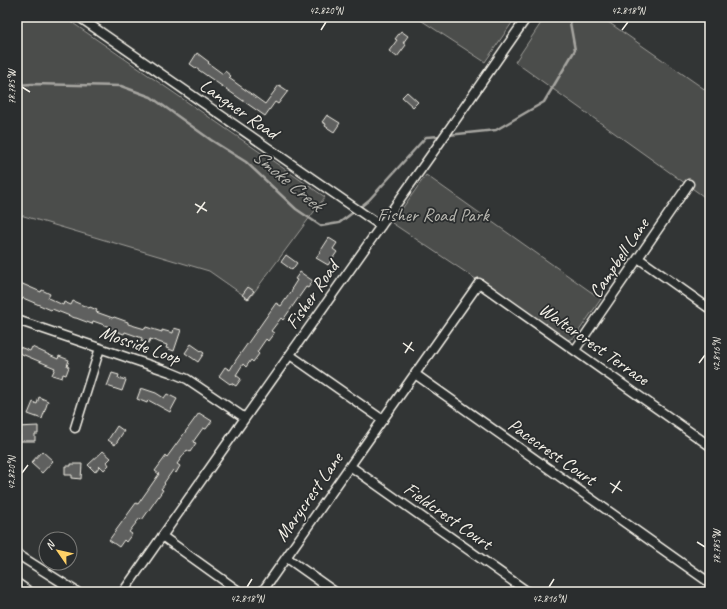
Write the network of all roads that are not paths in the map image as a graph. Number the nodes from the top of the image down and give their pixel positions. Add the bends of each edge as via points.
1 (79, 17) edge
2 (527, 17) edge
3 (689, 184) dead end
4 (380, 226) junction
5 (638, 258) junction
6 (466, 302) joint
7 (710, 309) edge
8 (17, 320) edge
9 (100, 348) junction
10 (575, 350) junction
11 (290, 355) junction
12 (415, 374) junction
13 (245, 418) junction
14 (383, 420) junction
15 (75, 428) dead end
16 (710, 446) edge
17 (350, 466) junction
18 (162, 536) junction
19 (17, 554) edge
20 (287, 558) junction
21 (17, 583) edge
22 (710, 583) edge
23 (30, 592) edge
24 (77, 592) edge
25 (124, 592) edge
26 (240, 592) edge
27 (262, 592) edge
28 (335, 592) edge
29 (528, 592) edge

1 - 4 street, Langner Road
2 - 4 street, Fisher Road
3 - 5 street, Campbell Lane
4 - 11 street, Fisher Road
5 - 7 street
5 - 10 street, Campbell Lane
6 - 10 street, Waltercrest Terrace via 479,283
6 - 12 street, Marycrest Lane
8 - 9 street, Mosside Loop
9 - 13 street, Mosside Loop via 187,379
9 - 15 street
10 - 16 street, Waltercrest Terrace
11 - 13 street, Fisher Road
11 - 14 street
12 - 14 street, Marycrest Lane
12 - 22 street, Pacecrest Court
13 - 18 street, Fisher Road
14 - 17 street, Marycrest Lane
17 - 20 street, Marycrest Lane
17 - 29 street, Fieldcrest Court
18 - 25 street, Fisher Road
18 - 26 street
19 - 24 street
20 - 27 street, Marycrest Lane
20 - 28 street
21 - 23 street

